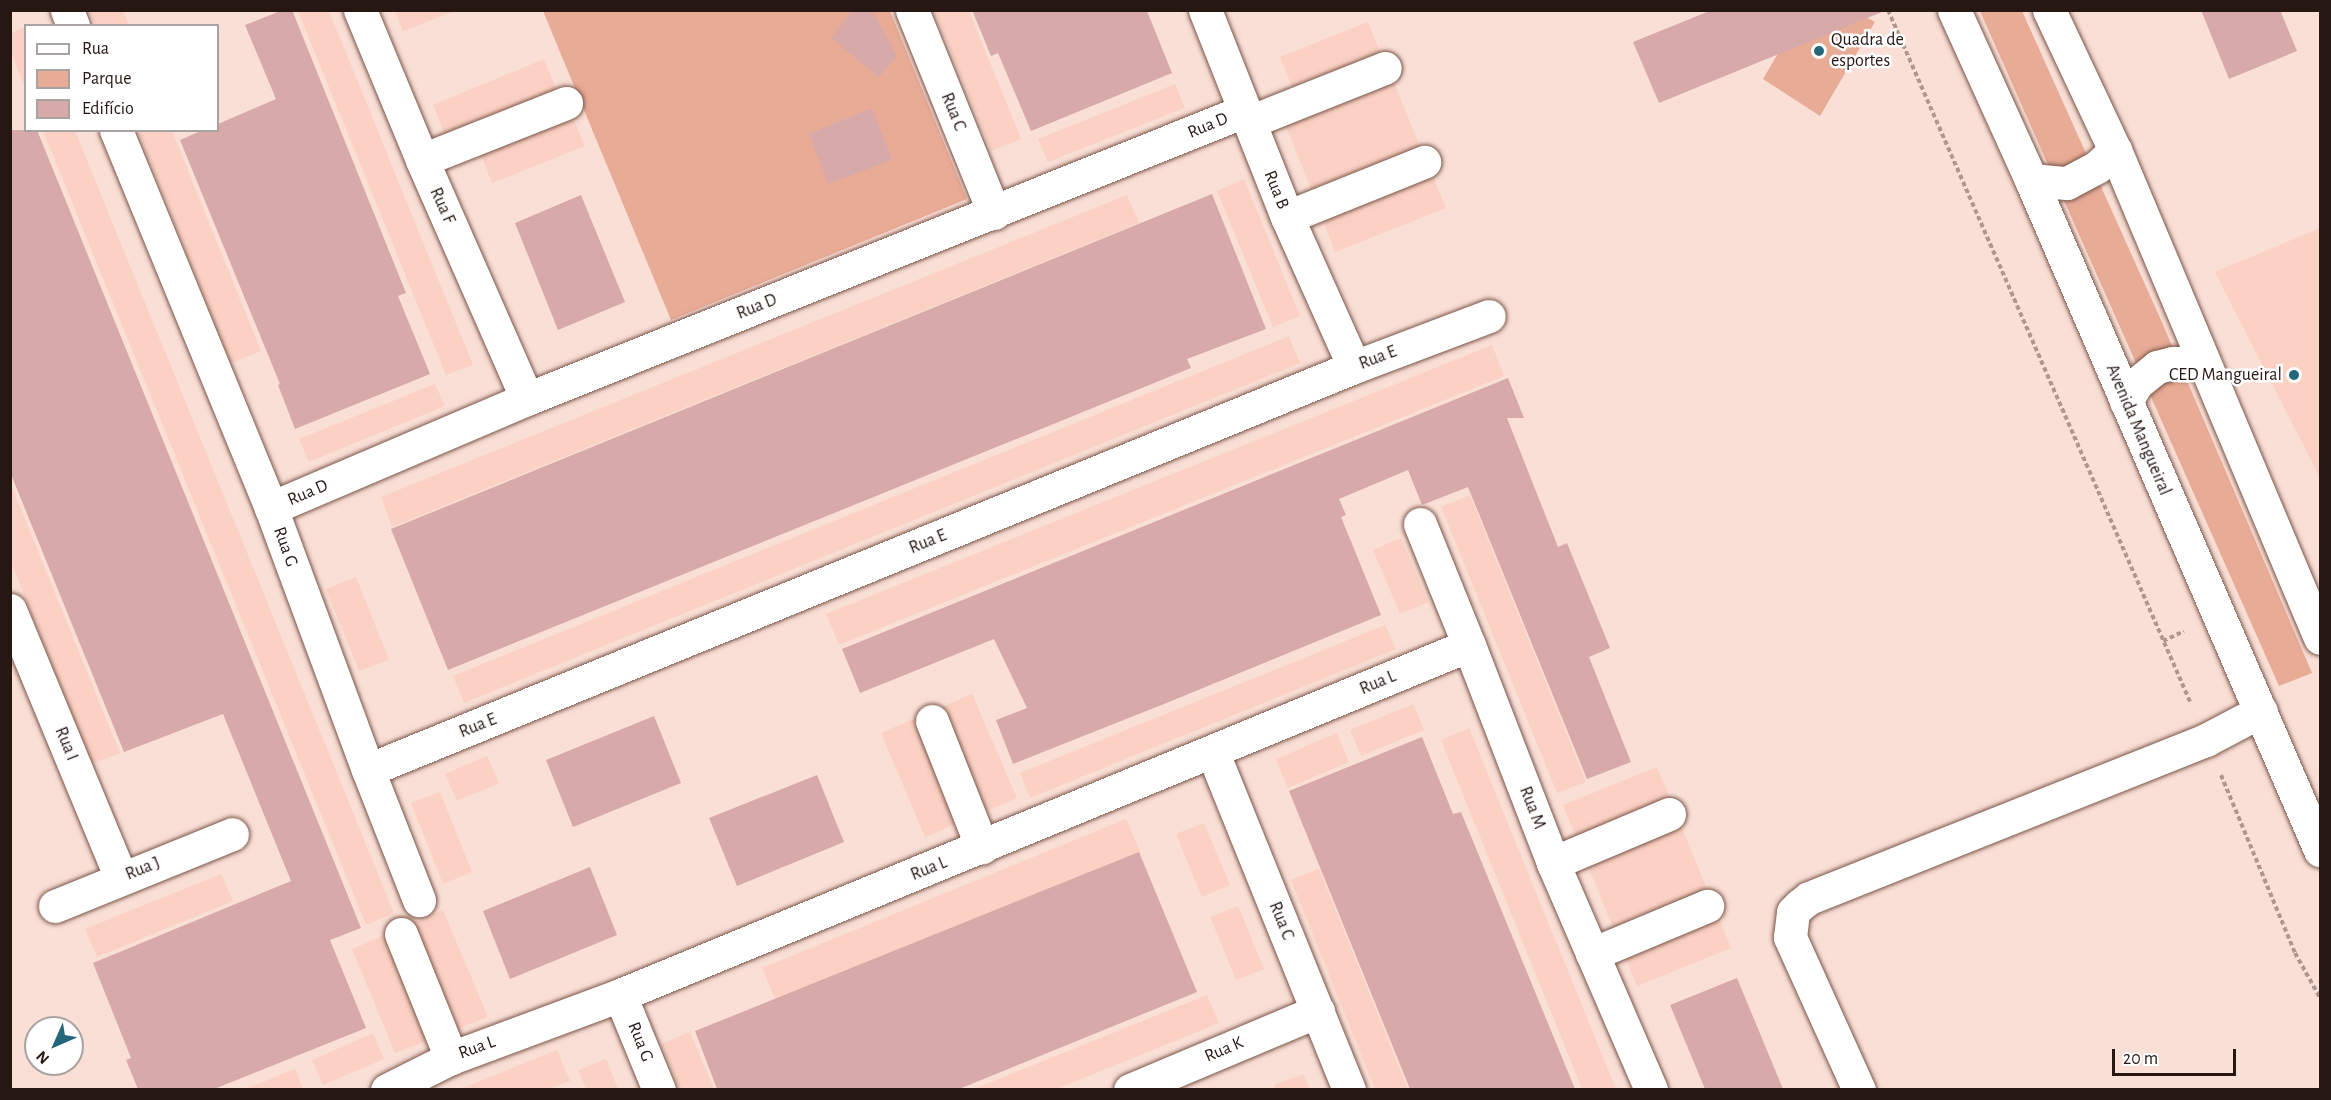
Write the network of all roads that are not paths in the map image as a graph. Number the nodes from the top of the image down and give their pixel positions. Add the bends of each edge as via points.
1 (360, 10) edge
2 (912, 10) edge
3 (1205, 10) edge
4 (1954, 10) edge
5 (2049, 10) edge
6 (1385, 68) dead end
7 (566, 103) dead end
8 (1247, 116) junction
9 (117, 132) edge
10 (2115, 150) junction
11 (422, 160) junction
12 (1424, 162) dead end
13 (2031, 180) junction
14 (994, 213) junction
15 (1287, 217) junction
16 (1489, 316) dead end
17 (2203, 363) junction
18 (1354, 367) junction
19 (527, 399) junction
20 (2126, 402) junction
21 (271, 508) junction
22 (1419, 524) dead end
23 (10, 610) edge
24 (2320, 638) edge
25 (1470, 645) junction
26 (2260, 711) junction
27 (932, 721) dead end
28 (1213, 753) junction
29 (368, 770) junction
30 (1669, 814) dead end
31 (232, 834) dead end
32 (982, 847) junction
33 (2320, 850) edge
34 (1553, 862) junction
35 (122, 878) junction
36 (419, 900) dead end
37 (55, 906) dead end
38 (1707, 906) dead end
39 (401, 934) dead end
40 (1592, 954) junction
41 (620, 995) junction
42 (1318, 1011) junction
43 (451, 1058) junction
44 (387, 1089) edge
45 (659, 1089) edge
46 (1130, 1089) edge
47 (1350, 1089) edge
48 (1651, 1089) edge
49 (1859, 1089) edge

1 - 11 street, Rua F
2 - 14 street, Rua C
3 - 8 street, Rua B
4 - 13 street, Avenida Mangueiral
5 - 10 street
6 - 8 street, Rua D
7 - 11 street
8 - 14 street, Rua D
8 - 15 street, Rua B
9 - 21 street, Rua G
10 - 13 street via 2097,167 2067,183
10 - 17 street
11 - 19 street, Rua F
12 - 15 street
13 - 20 street, Avenida Mangueiral
14 - 19 street, Rua D
15 - 18 street, Rua B
16 - 18 street, Rua E
17 - 20 street via 2157,367 2136,384
17 - 24 street
18 - 29 street, Rua E
19 - 21 street, Rua D
20 - 26 street, Avenida Mangueiral
21 - 29 street, Rua G
22 - 25 street, Rua M
23 - 35 street, Rua I
25 - 28 street, Rua L
25 - 34 street, Rua M
26 - 33 street, Avenida Mangueiral
26 - 49 street via 2206,740 1809,898 1793,912 1790,937
27 - 32 street
28 - 32 street, Rua L
28 - 42 street, Rua C
29 - 36 street, Rua G
30 - 34 street
31 - 35 street, Rua J
32 - 41 street, Rua L
34 - 40 street, Rua M
35 - 37 street, Rua J
38 - 40 street
39 - 43 street
40 - 48 street, Rua M
41 - 43 street, Rua L
41 - 45 street, Rua G
42 - 46 street, Rua K
42 - 47 street, Rua C
43 - 44 street, Rua L

